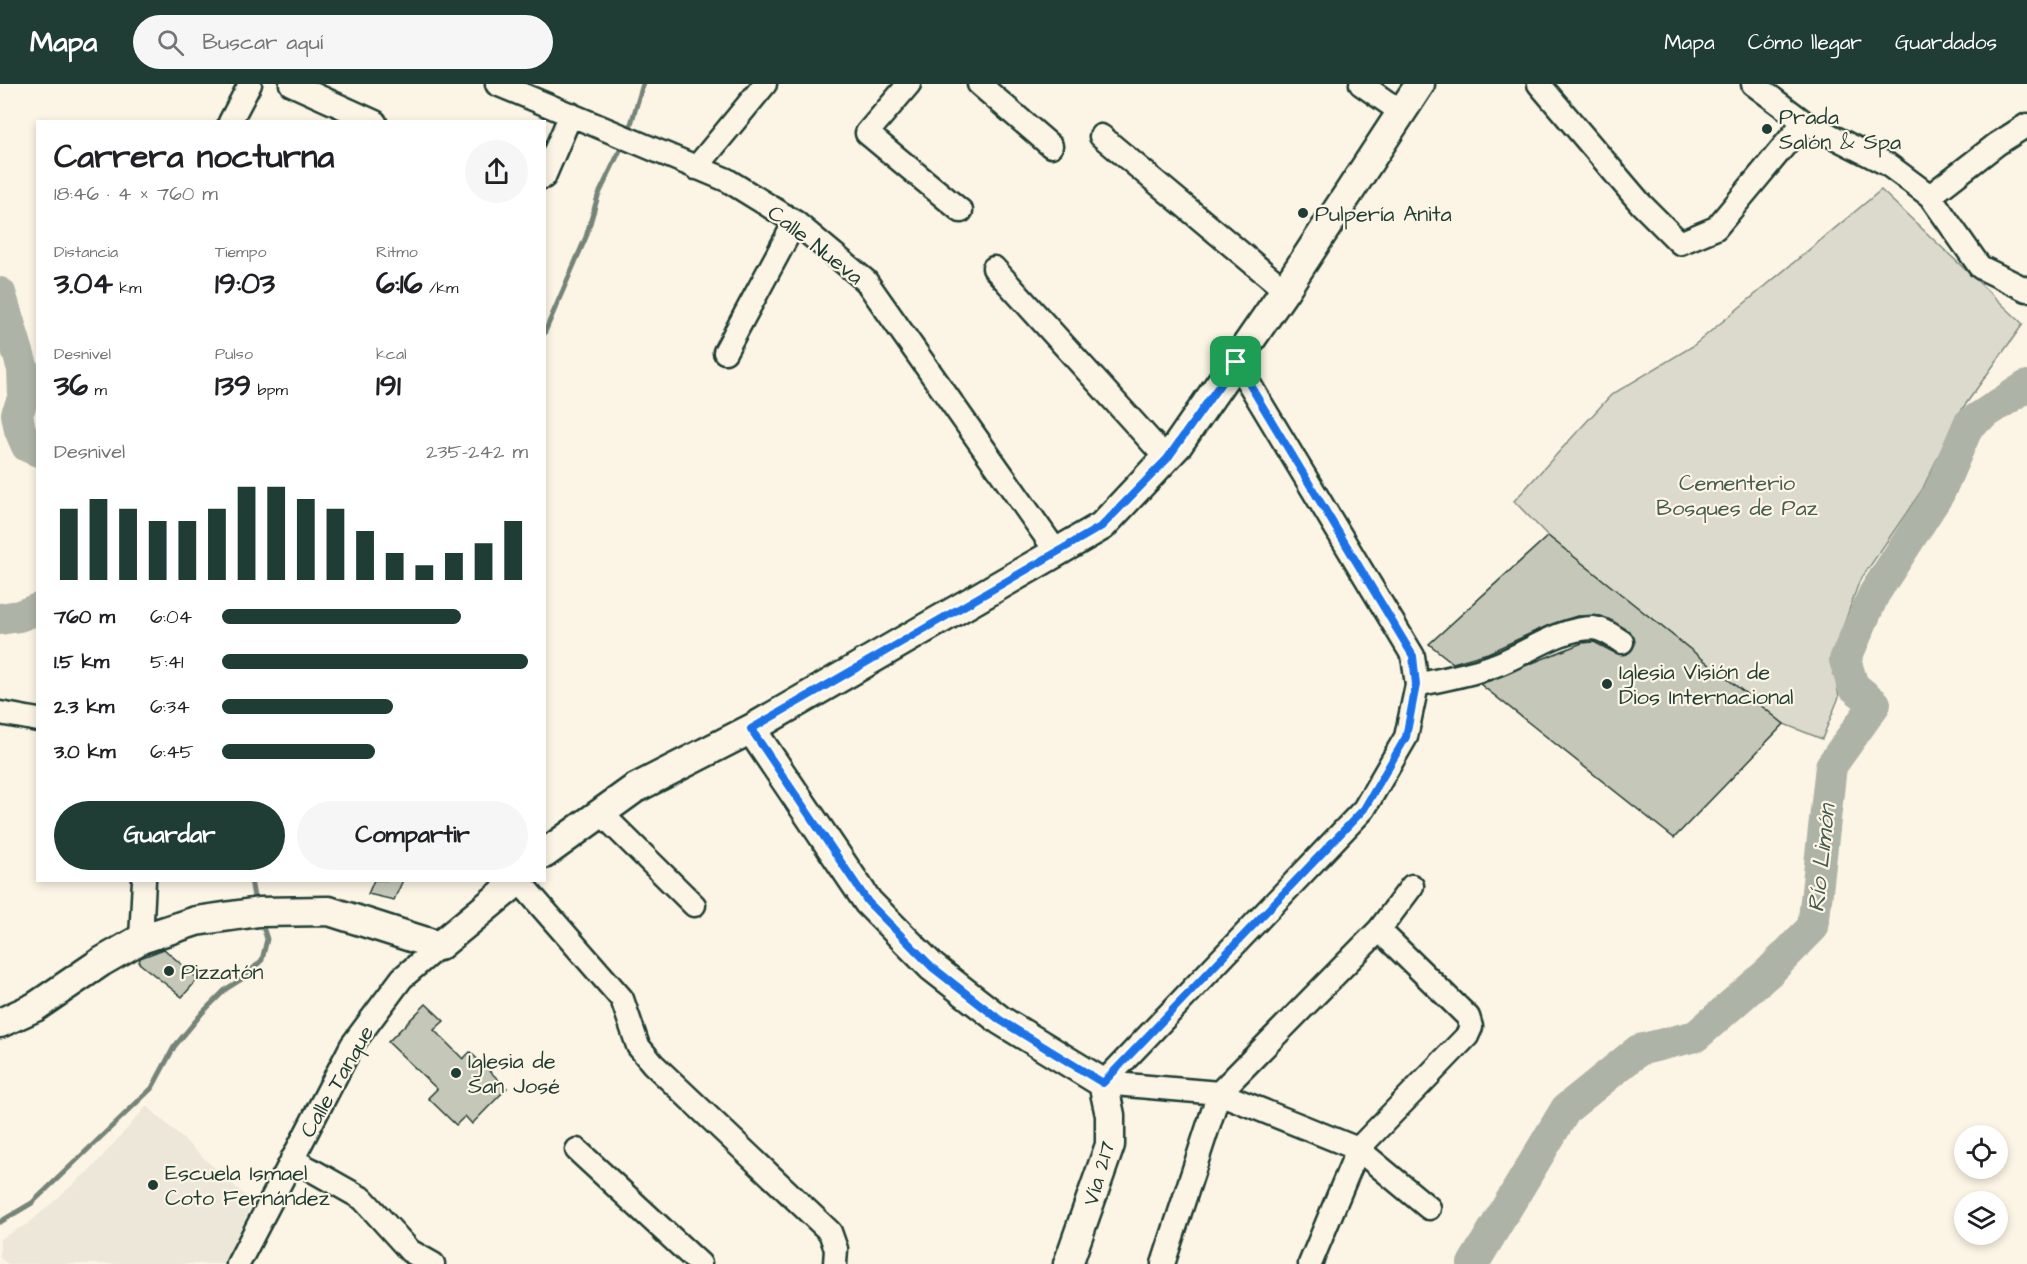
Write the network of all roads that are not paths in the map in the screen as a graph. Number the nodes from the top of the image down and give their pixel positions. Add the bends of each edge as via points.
1 (250, 84) edge
2 (291, 84) edge
3 (497, 84) edge
4 (765, 84) edge
5 (909, 84) edge
6 (979, 84) edge
7 (1361, 84) edge
8 (1420, 84) edge
9 (1539, 84) edge
10 (1753, 84) edge
11 (1401, 112) junction
12 (572, 114) junction
13 (231, 120) edge
14 (371, 120) edge
15 (1804, 122) junction
16 (2027, 125) edge
17 (1101, 136) dead end
18 (1051, 146) dead end
19 (696, 168) junction
20 (546, 172) edge
21 (1930, 196) junction
22 (961, 212) dead end
23 (795, 222) junction
24 (994, 268) dead end
25 (1286, 290) junction
26 (2027, 290) edge
27 (724, 352) dead end
28 (1236, 362) junction
29 (1167, 459) junction
30 (1058, 554) junction
31 (1622, 642) dead end
32 (1416, 685) junction
33 (0, 713) edge
34 (36, 720) edge
35 (751, 729) junction
36 (601, 813) junction
37 (546, 853) edge
38 (144, 882) edge
39 (518, 882) edge
40 (520, 882) edge
41 (1412, 886) dead end
42 (694, 905) dead end
43 (1379, 930) junction
44 (141, 939) junction
45 (439, 946) junction
46 (0, 1023) edge
47 (1103, 1083) junction
48 (1219, 1093) junction
49 (1358, 1149) junction
50 (577, 1150) dead end
51 (292, 1159) junction
52 (1430, 1208) dead end
53 (238, 1264) edge
54 (433, 1264) edge
55 (700, 1264) edge
56 (835, 1264) edge
57 (1068, 1264) edge
58 (1163, 1264) edge
59 (1310, 1264) edge

1 - 13 street
2 - 14 street
3 - 12 street, Calle Nueva
4 - 19 street
5 - 22 street via 867,133
6 - 18 street
7 - 11 street
8 - 11 main road
9 - 15 street via 1641,204 1680,243 1716,228
10 - 15 street
11 - 25 main road
12 - 19 street, Calle Nueva
12 - 20 street
15 - 21 street via 1887,164
16 - 21 street
17 - 25 street
19 - 23 street, Calle Nueva via 727,180
21 - 26 street via 1980,267
23 - 27 street
23 - 30 street, Calle Nueva via 866,281
24 - 29 street
25 - 28 main road
28 - 29 main road
28 - 32 street via 1413,656
29 - 30 main road via 1102,526
30 - 35 main road
31 - 32 street via 1606,631 1580,630 1492,667
32 - 47 street via 1406,737 1364,809
33 - 34 street
35 - 36 main road via 634,789
35 - 47 main road via 868,902 924,958 1000,1020
36 - 37 main road
36 - 42 street
38 - 44 street
39 - 45 main road
40 - 56 street via 622,999 639,1046 653,1064 830,1232 836,1249
41 - 43 street
43 - 48 street
43 - 49 street via 1468,1017 1471,1027 1467,1036
44 - 45 main road via 196,921 309,909 349,916
44 - 46 main road via 35,1007
45 - 51 street, Calle Tanque via 402,978 352,1045
47 - 48 street
47 - 57 main road, Vía 217 via 1110,1115 1110,1145
48 - 49 street
48 - 58 street
49 - 52 street
49 - 59 street
50 - 55 street
51 - 53 street, Calle Tanque
51 - 54 street via 363,1199 410,1251

